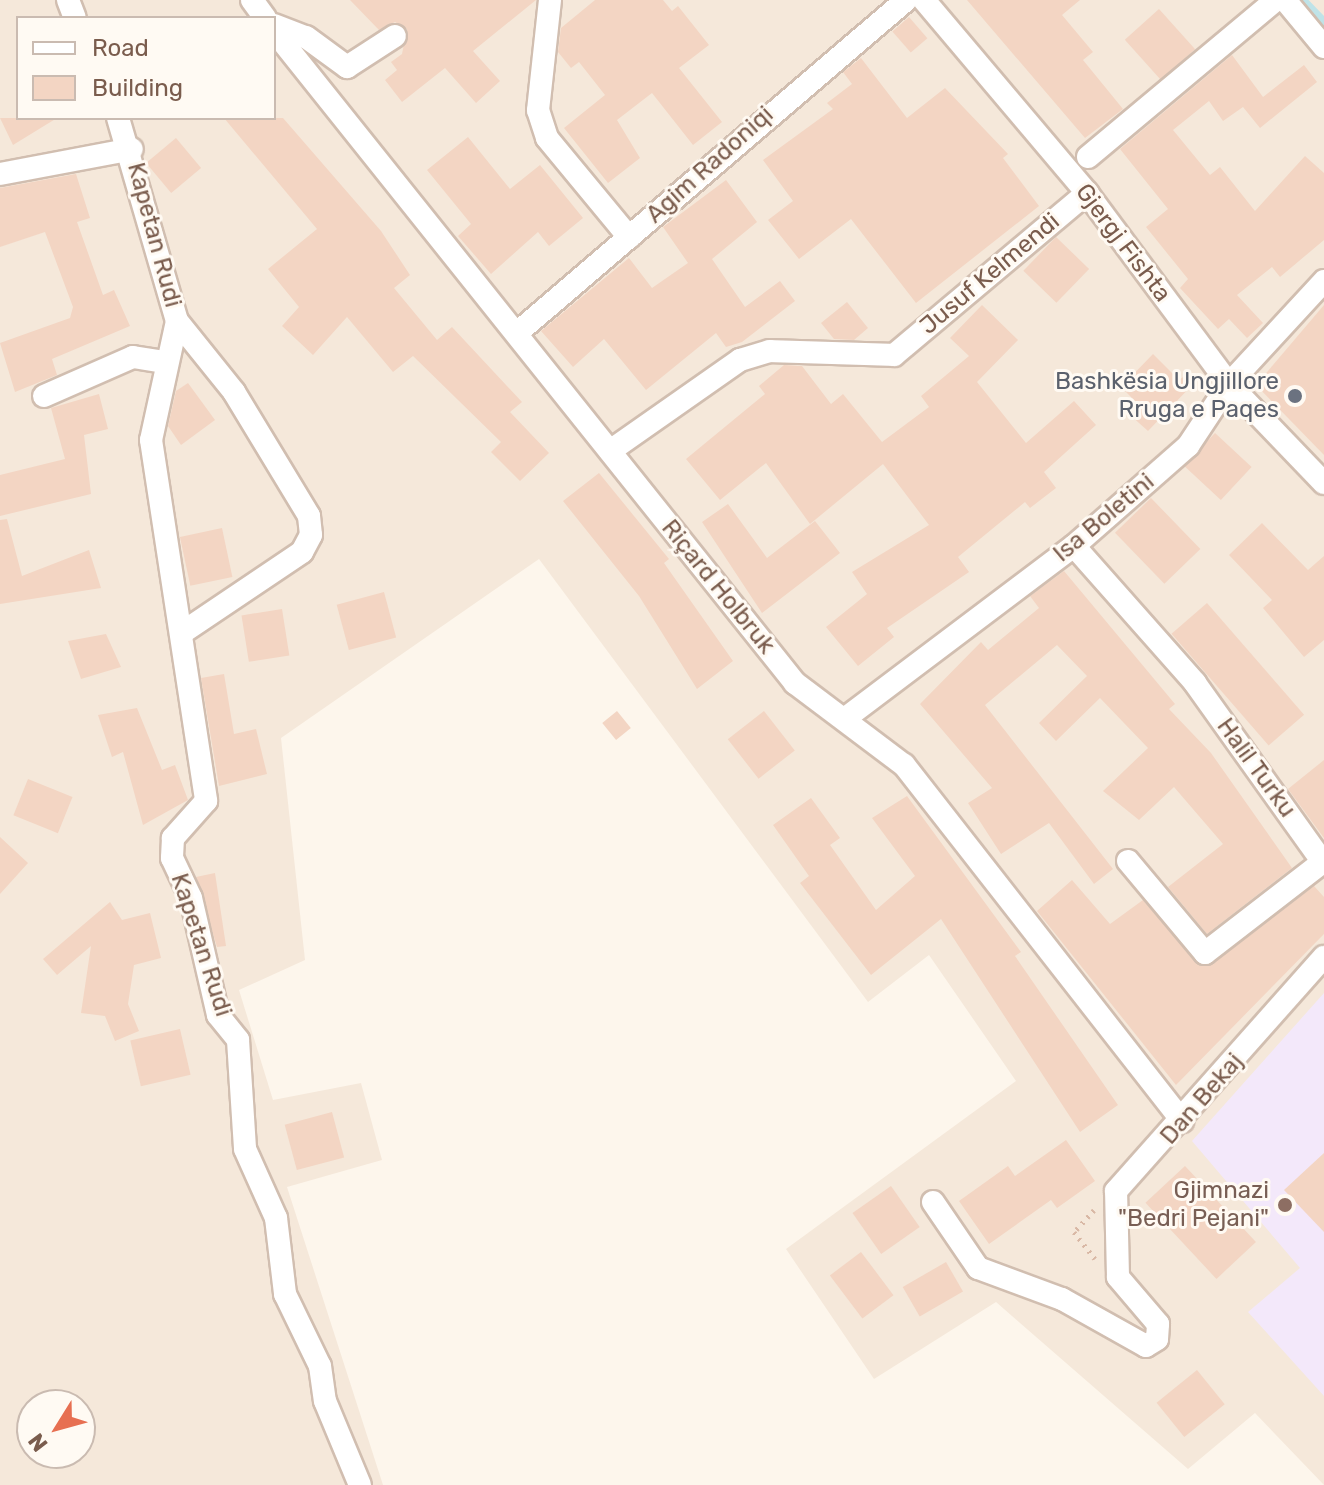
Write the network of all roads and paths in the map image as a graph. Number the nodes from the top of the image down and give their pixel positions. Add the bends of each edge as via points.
1 (550, 0) edge
2 (906, 0) edge
3 (924, 0) edge
4 (1276, 0) edge
5 (1285, 0) edge
6 (276, 29) edge
7 (276, 31) edge
8 (395, 36) dead end
9 (1324, 47) edge
10 (119, 120) edge
11 (132, 149) junction
12 (1088, 157) dead end
13 (0, 174) edge
14 (1087, 193) junction
15 (629, 237) junction
16 (1324, 281) edge
17 (177, 321) junction
18 (517, 333) junction
19 (164, 362) junction
20 (1229, 384) junction
21 (44, 396) dead end
22 (610, 451) junction
23 (1324, 483) edge
24 (1074, 546) junction
25 (183, 632) junction
26 (847, 717) junction
27 (1128, 861) dead end
28 (1324, 862) edge
29 (1324, 957) edge
30 (1182, 1121) junction
31 (933, 1202) dead end
32 (360, 1485) edge

1 - 15 street via 538,110 547,138
2 - 15 street, Agim Radoniqi
3 - 14 street, Gjergj Fishta
4 - 12 street
5 - 9 street
6 - 8 street via 306,37 347,67
7 - 18 street, Riçard Holbruk
10 - 11 street, Kapetan Rudi
11 - 13 street
11 - 17 street, Kapetan Rudi
14 - 20 street, Gjergj Fishta
14 - 22 street, Jusuf Kelmendi via 894,355 770,351 740,360
15 - 18 street, Agim Radoniqi
16 - 20 street, Isa Boletini
17 - 19 street, Kapetan Rudi
17 - 25 street, Kapetan Rudi via 234,392 309,516 311,535 302,552
18 - 22 street, Riçard Holbruk
19 - 21 street via 133,357
19 - 25 street, Kapetan Rudi via 151,440
20 - 23 street, Gjergj Fishta
20 - 24 street, Isa Boletini via 1188,446
22 - 26 street, Riçard Holbruk via 795,683
24 - 26 street, Isa Boletini
24 - 28 street, Halil Turku via 1195,683
25 - 32 street, Kapetan Rudi via 206,801 173,838 172,858 191,898 218,1015 238,1040 245,1149 276,1218 285,1294 320,1366 325,1401
26 - 30 street, Riçard Holbruk via 904,765
27 - 28 street, Halil Turku via 1205,953
29 - 30 street, Dan Bekaj
30 - 31 street, Dan Bekaj via 1116,1191 1118,1277 1158,1324 1157,1339 1146,1346 1062,1299 978,1268

